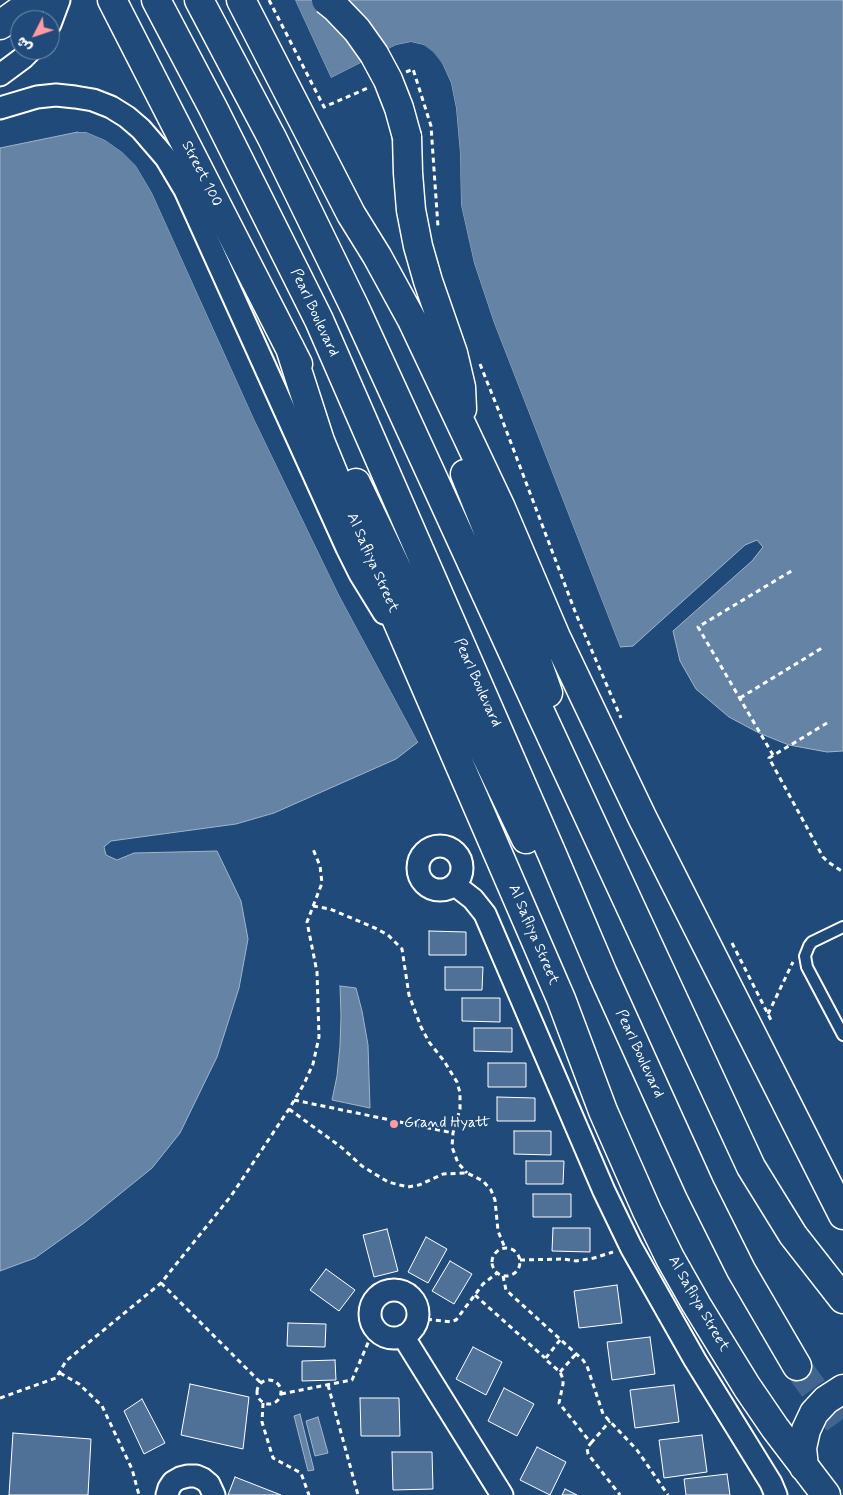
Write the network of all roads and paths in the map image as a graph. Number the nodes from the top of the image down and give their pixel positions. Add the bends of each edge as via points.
1 (35, 0) edge
2 (112, 0) edge
3 (156, 0) edge
4 (199, 0) edge
5 (241, 0) edge
6 (326, 0) edge
7 (0, 25) edge
8 (21, 60) edge
9 (0, 75) edge
10 (0, 108) edge
11 (351, 214) junction
12 (290, 348) junction
13 (461, 422) junction
14 (793, 570) dead end
15 (408, 646) junction
16 (822, 648) dead end
17 (740, 698) junction
18 (827, 723) dead end
19 (773, 755) junction
20 (313, 849) dead end
21 (612, 865) junction
22 (843, 872) edge
23 (454, 885) dead end
24 (313, 906) junction
25 (843, 927) edge
26 (805, 956) junction
27 (603, 974) junction
28 (768, 1014) dead end
29 (841, 1028) edge
30 (294, 1100) junction
31 (289, 1109) junction
32 (453, 1133) junction
33 (467, 1173) junction
34 (843, 1215) edge
35 (631, 1247) junction
36 (505, 1248) junction
37 (520, 1260) junction
38 (497, 1273) junction
39 (503, 1276) junction
40 (161, 1283) junction
41 (475, 1295) junction
42 (843, 1299) edge
43 (418, 1318) junction
44 (374, 1329) junction
45 (404, 1336) junction
46 (560, 1340) junction
47 (576, 1354) junction
48 (545, 1359) junction
49 (798, 1366) tunnel mouth
50 (560, 1372) junction
51 (60, 1373) junction
52 (260, 1383) junction
53 (328, 1385) junction
54 (843, 1389) edge
55 (281, 1394) junction
56 (0, 1398) edge
57 (263, 1403) junction
58 (610, 1420) junction
59 (591, 1443) junction
60 (804, 1467) junction
61 (139, 1495) edge
62 (167, 1495) edge
63 (214, 1495) edge
64 (309, 1495) edge
65 (358, 1495) edge
66 (502, 1495) edge
67 (620, 1495) edge
68 (668, 1495) edge
69 (776, 1495) edge
70 (826, 1495) edge

1 - 7 main road
2 - 12 main road, Street 100
3 - 27 main road, Pearl Boulevard via 319,320
4 - 21 main road via 272,138 355,308
5 - 11 main road
6 - 13 main road, bridge via 357,30 374,54 399,108 406,137 410,201 418,246 454,353 462,405
8 - 9 street
10 - 15 street via 56,95 93,100 127,117 166,158 185,190 346,548 374,599
11 - 13 main road via 412,320
11 - 21 main road via 370,270 493,541
12 - 15 main road, Al Safliya Street via 320,441
12 - 27 main road via 560,910 578,944
13 - 34 main road via 556,637 642,817
14 - 17 path via 698,627
15 - 60 main road, Al Safliya Street via 561,999 613,1135 647,1211 721,1346
16 - 17 path
17 - 19 path
18 - 19 path
19 - 22 path via 769,758 823,857
20 - 24 path via 322,883
21 - 42 main road via 751,1167 793,1235
23 - 35 street via 480,906 490,923
24 - 30 path via 307,922 317,972 319,1037 313,1064
24 - 32 path via 330,909 375,928 402,949 409,994 421,1027 458,1082 460,1108
25 - 26 lane via 812,942
26 - 28 path via 792,962
26 - 29 lane via 807,967
27 - 49 main road, Pearl Boulevard via 700,1188 741,1270
30 - 31 path
30 - 32 path
31 - 33 path via 362,1166 388,1182 419,1185 443,1174
31 - 40 path via 231,1196
32 - 33 path via 452,1147 458,1163
33 - 36 path via 483,1181 491,1190 498,1231
35 - 37 path via 576,1261
35 - 69 street
36 - 37 path via 514,1251
36 - 38 path via 495,1253 493,1258 492,1264
37 - 39 path via 514,1274
38 - 39 path
38 - 41 path
39 - 46 path via 506,1290
40 - 51 path via 66,1361
40 - 52 path
41 - 43 path via 456,1320
41 - 48 path
43 - 44 street via 418,1310 410,1296 396,1289 388,1290 380,1293 370,1306 370,1322
43 - 45 street via 415,1326
44 - 45 street via 388,1338
44 - 53 path via 352,1380
45 - 66 street
46 - 47 path
46 - 48 path
47 - 50 path
47 - 58 path via 587,1366 603,1414
48 - 50 path
50 - 59 path via 563,1384 559,1403
51 - 56 path via 56,1378
51 - 61 path via 79,1384 102,1406 132,1469
52 - 55 path via 275,1381
52 - 57 path via 256,1389
53 - 55 path
53 - 65 path
54 - 60 main road via 814,1413 802,1448
55 - 57 path via 277,1401
57 - 64 path via 262,1422 273,1458 300,1473
58 - 59 path
58 - 68 path via 637,1450
59 - 67 path via 587,1448 588,1454
60 - 70 main road, Al Safliya Street
62 - 63 street via 180,1478 196,1476 209,1484

